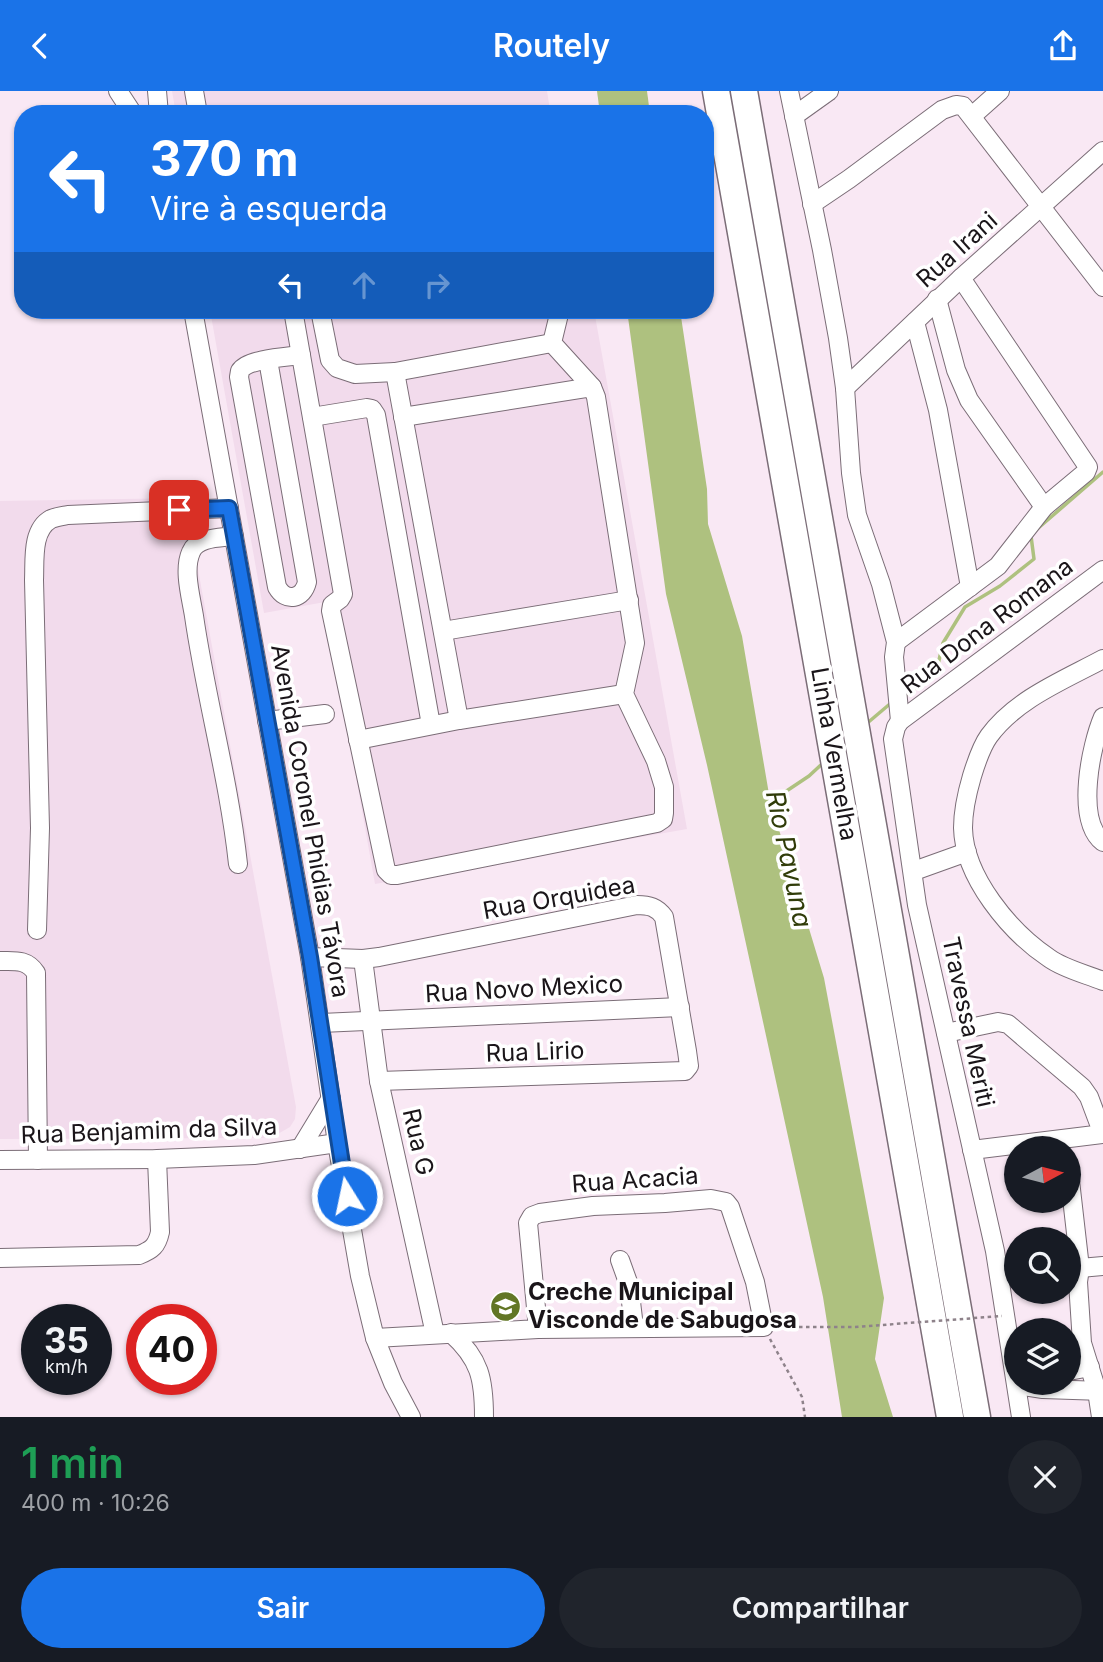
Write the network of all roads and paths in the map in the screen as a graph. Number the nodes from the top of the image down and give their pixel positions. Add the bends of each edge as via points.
1 (716, 91) edge
2 (744, 91) edge
3 (789, 91) edge
4 (829, 91) edge
5 (1000, 91) edge
6 (794, 116) junction
7 (972, 116) junction
8 (1103, 151) edge
9 (812, 204) junction
10 (1041, 208) junction
11 (961, 278) junction
12 (1103, 287) edge
13 (937, 299) junction
14 (195, 319) edge
15 (295, 319) edge
16 (322, 319) edge
17 (558, 319) edge
18 (915, 322) junction
19 (552, 343) junction
20 (301, 355) junction
21 (268, 360) junction
22 (395, 372) junction
23 (592, 387) junction
24 (845, 388) junction
25 (312, 417) junction
26 (403, 417) junction
27 (1044, 507) junction
28 (229, 508) junction
29 (234, 536) junction
30 (1103, 570) edge
31 (970, 586) junction
32 (629, 600) junction
33 (443, 631) junction
34 (897, 642) junction
35 (1103, 659) edge
36 (624, 694) junction
37 (325, 714) dead end
38 (899, 715) junction
39 (1103, 717) edge
40 (459, 720) junction
41 (267, 721) junction
42 (431, 725) junction
43 (358, 740) junction
44 (1103, 842) edge
45 (967, 852) junction
46 (238, 864) dead end
47 (914, 871) junction
48 (37, 930) dead end
49 (310, 957) junction
50 (363, 959) junction
51 (0, 961) edge
52 (1103, 981) edge
53 (680, 1007) junction
54 (371, 1020) junction
55 (321, 1023) junction
56 (946, 1033) junction
57 (689, 1066) joint
58 (379, 1081) junction
59 (331, 1098) junction
60 (1102, 1132) edge
61 (1082, 1139) edge
62 (337, 1143) junction
63 (1004, 1148) edge
64 (300, 1149) junction
65 (972, 1150) junction
66 (157, 1159) junction
67 (0, 1160) edge
68 (38, 1160) junction
69 (0, 1258) edge
70 (620, 1260) dead end
71 (1103, 1266) edge
72 (1081, 1268) edge
73 (1002, 1316) dead end
74 (1008, 1318) edge
75 (634, 1327) junction
76 (764, 1327) junction
77 (538, 1329) junction
78 (443, 1333) junction
79 (375, 1338) junction
80 (1081, 1353) edge
81 (1090, 1367) junction
82 (1081, 1369) edge
83 (1081, 1390) edge
84 (1100, 1391) edge
85 (1020, 1395) edge
86 (411, 1417) edge
87 (484, 1417) edge
88 (805, 1417) edge
89 (950, 1417) edge
90 (977, 1417) edge
91 (1020, 1417) edge
92 (1101, 1417) edge

1 - 89 highway, Linha Vermelha
2 - 90 highway, Linha Vermelha
3 - 6 street, Travessa Meriti
4 - 6 street
5 - 7 street
6 - 9 street, Travessa Meriti
7 - 9 street via 963,106 942,110
7 - 10 street
8 - 10 street, Rua Irani
9 - 24 street, Travessa Meriti
10 - 11 street, Rua Irani
10 - 12 street
11 - 13 street, Rua Irani
11 - 27 street via 1088,467
13 - 18 street, Rua Irani
13 - 27 street via 969,400
14 - 28 street, Avenida Coronel Phidias Távora
15 - 20 street
16 - 22 street via 330,361 337,368 355,375
17 - 19 street
18 - 24 street, Rua Irani
18 - 31 street via 938,410
19 - 22 street
19 - 23 street
20 - 21 street
20 - 25 street
21 - 21 street via 242,366 239,377 277,587 288,598 298,597 307,582
22 - 26 street
23 - 26 street
23 - 32 street
24 - 34 street, Travessa Meriti via 857,515
25 - 42 street via 367,408 376,415
25 - 43 street via 342,594 331,611
26 - 33 street
27 - 31 street via 998,566
28 - 29 street, Avenida Coronel Phidias Távora
28 - 48 street via 68,515 50,520 40,529 34,580 40,828
29 - 41 street, Avenida Coronel Phidias Távora
29 - 46 street via 195,545 188,575
30 - 38 street, Rua Dona Romana
31 - 34 street
32 - 33 street
32 - 36 street via 635,643
33 - 40 street
34 - 38 street, Travessa Meriti
35 - 45 street via 1016,708 988,737 964,802
36 - 40 street
36 - 43 street via 660,771 663,819 397,875 386,870
37 - 41 street
38 - 47 street, Travessa Meriti via 893,751
39 - 44 street via 1090,757 1088,781 1091,825
40 - 42 street
41 - 49 street, Avenida Coronel Phidias Távora
42 - 43 street
45 - 47 street
45 - 52 street via 983,891 1011,924 1050,959
47 - 56 street, Travessa Meriti via 917,905
49 - 50 street, Rua Orquidea
49 - 55 street, Avenida Coronel Phidias Távora
50 - 53 street, Rua Orquidea via 649,905 664,917
50 - 54 street, Rua G
51 - 68 street via 23,961 36,973
53 - 54 street, Rua Novo Mexico
53 - 57 street, Rua Orquidea
54 - 55 street
54 - 58 street, Rua G
55 - 59 street, Avenida Coronel Phidias Távora
56 - 60 street via 1008,1024 1082,1087
56 - 65 street, Travessa Meriti
57 - 58 street, Rua Lirio via 685,1071 661,1073
58 - 78 street, Rua G
59 - 62 street, Avenida Coronel Phidias Távora
59 - 64 street, Rua Benjamim da Silva
60 - 61 street
62 - 64 street, Rua Benjamim da Silva
62 - 79 street, Avenida Coronel Phidias Távora
63 - 65 street
64 - 66 street, Rua Benjamim da Silva
65 - 74 street, Travessa Meriti
66 - 68 street, Rua Benjamim da Silva
66 - 69 street via 160,1232 150,1251
67 - 68 street, Rua Benjamim da Silva
70 - 75 street via 629,1285
71 - 72 street
73 - 76 path, bridge via 855,1327
75 - 76 street
75 - 77 street
76 - 77 street, Rua Acacia via 734,1215 726,1202 711,1199 593,1206 532,1216 528,1223
76 - 88 path via 802,1397
77 - 78 street
78 - 79 street
78 - 87 street via 467,1347 477,1364
79 - 86 street, Avenida Coronel Phidias Távora
80 - 81 street
81 - 82 street
81 - 84 street
83 - 84 street
84 - 92 street
85 - 91 street, Travessa Meriti

